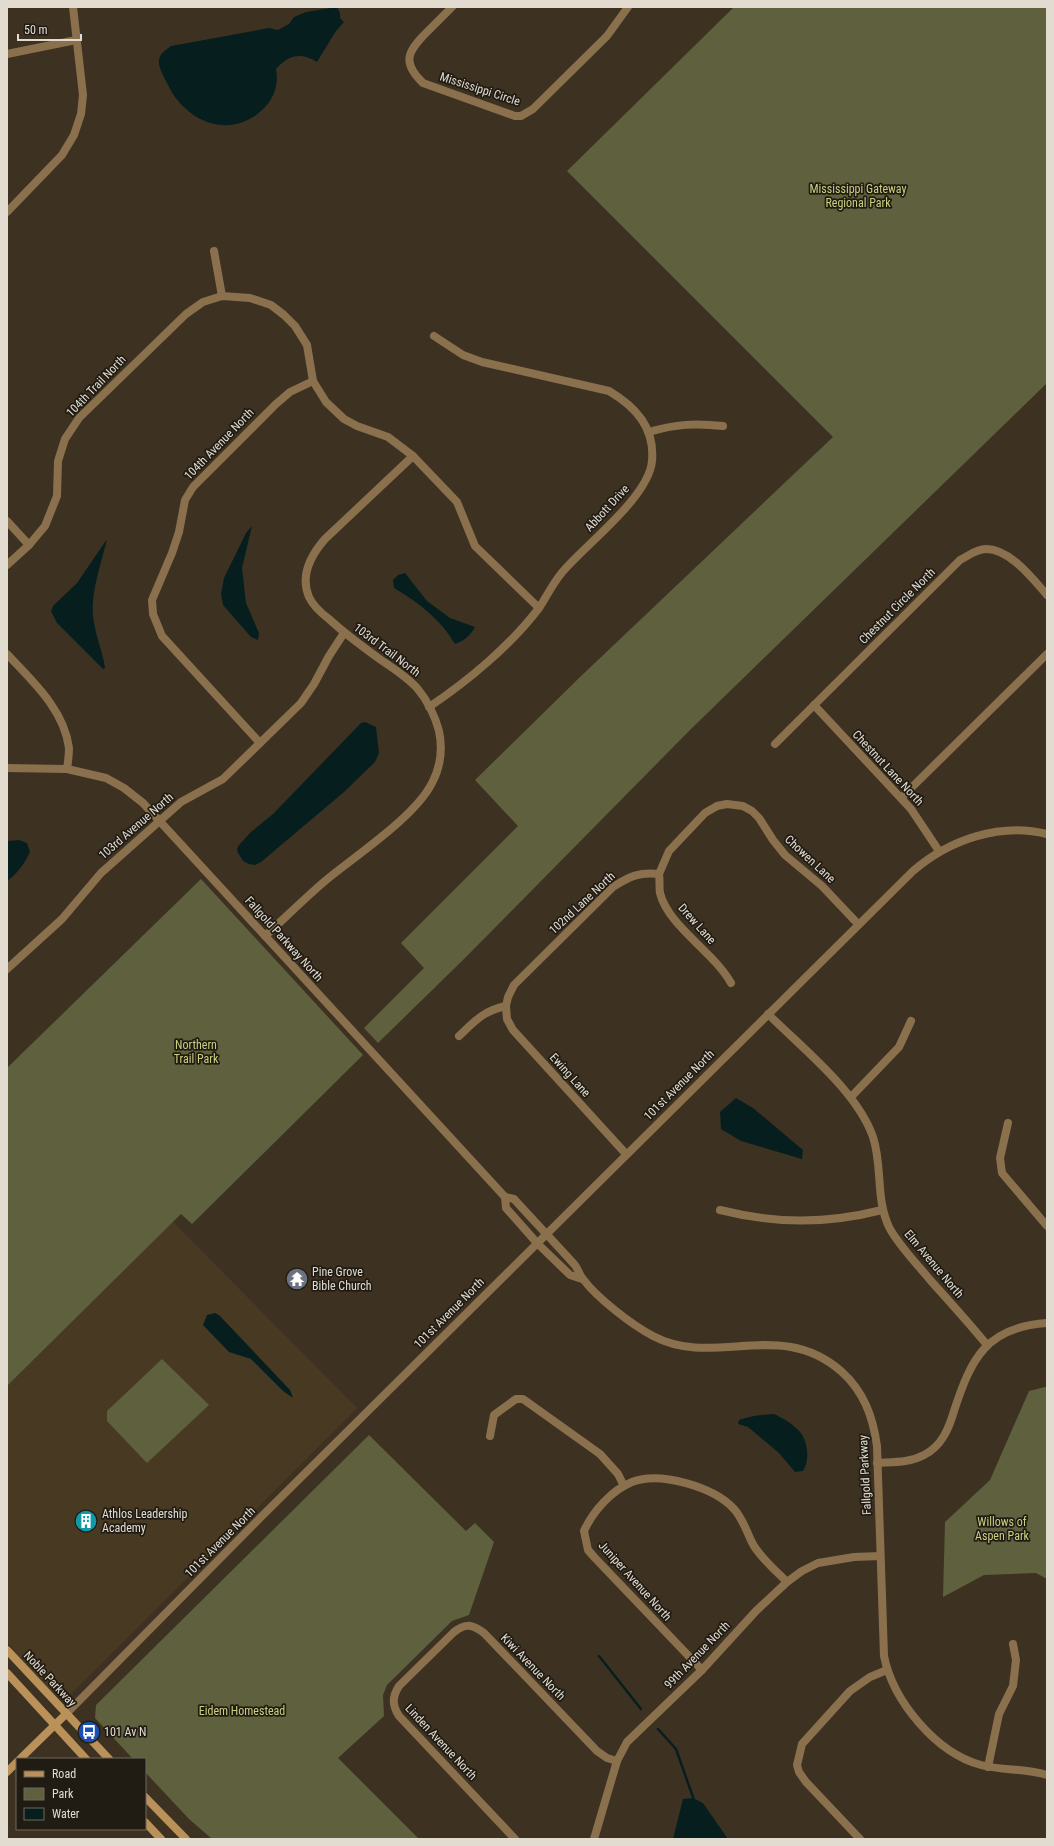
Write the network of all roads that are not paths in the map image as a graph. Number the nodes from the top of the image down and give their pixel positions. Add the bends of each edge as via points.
1 (73, 7) edge
2 (452, 7) edge
3 (628, 7) edge
4 (76, 40) junction
5 (7, 54) edge
6 (7, 212) edge
7 (214, 251) dead end
8 (222, 296) junction
9 (434, 336) dead end
10 (313, 381) junction
11 (723, 426) dead end
12 (648, 432) junction
13 (413, 456) junction
14 (7, 521) edge
15 (29, 545) junction
16 (7, 565) edge
17 (1047, 595) edge
18 (539, 608) junction
19 (344, 633) junction
20 (7, 654) edge
21 (1047, 654) edge
22 (814, 706) junction
23 (430, 707) junction
24 (260, 743) junction
25 (775, 744) dead end
26 (7, 768) edge
27 (68, 769) junction
28 (901, 798) junction
29 (160, 820) junction
30 (1047, 834) edge
31 (939, 851) junction
32 (659, 874) junction
33 (858, 924) junction
34 (265, 936) junction
35 (7, 968) edge
36 (731, 983) dead end
37 (506, 1006) junction
38 (768, 1014) junction
39 (911, 1021) dead end
40 (459, 1036) dead end
41 (851, 1096) junction
42 (1008, 1123) dead end
43 (626, 1154) junction
44 (505, 1197) junction
45 (720, 1210) dead end
46 (882, 1210) junction
47 (1047, 1226) edge
48 (546, 1234) junction
49 (537, 1243) junction
50 (582, 1279) junction
51 (1047, 1323) edge
52 (987, 1345) junction
53 (490, 1436) dead end
54 (877, 1463) junction
55 (624, 1486) junction
56 (880, 1556) junction
57 (787, 1582) junction
58 (1013, 1644) dead end
59 (7, 1650) edge
60 (429, 1657) joint
61 (702, 1670) junction
62 (887, 1670) junction
63 (7, 1672) edge
64 (66, 1714) junction
65 (55, 1725) junction
66 (21, 1758) edge
67 (85, 1758) edge
68 (108, 1758) edge
69 (618, 1761) junction
70 (16, 1763) edge
71 (988, 1767) junction
72 (7, 1772) edge
73 (1047, 1775) edge
74 (146, 1798) edge
75 (146, 1823) edge
76 (161, 1839) edge
77 (186, 1839) edge
78 (515, 1839) edge
79 (594, 1839) edge
80 (860, 1839) edge

1 - 4 street
2 - 3 street, Mississippi Circle via 414,45 409,64 414,74 423,83 521,116 533,109 607,36
4 - 5 street
4 - 6 street via 83,95 81,114 74,136 62,155
7 - 8 street
8 - 10 street via 250,298 271,305 284,315 295,326 307,345
8 - 15 street, 104th Trail North via 203,302 186,314 79,418 65,439 58,461 57,496 45,526
9 - 12 street, Abbott Drive via 463,355 482,362 609,391 638,413
10 - 13 street via 326,402 344,419 388,437
10 - 24 street, 104th Avenue North via 290,392 276,404 193,487 185,500 179,532 152,600 153,614 162,636
11 - 12 street via 672,425
12 - 18 street, Abbott Drive via 652,462 646,482 632,501 562,572
13 - 18 street via 457,502 475,546
13 - 19 street, 103rd Trail North via 325,539 315,551 308,567 305,582 309,597 317,609
14 - 15 street
15 - 16 street, 104th Trail North
17 - 22 street, Chestnut Circle North via 1016,562 1002,552 985,549 973,552 960,560
18 - 23 street, Abbott Drive via 471,678
19 - 23 street, 103rd Trail North via 399,672 416,688
19 - 24 street, 103rd Avenue North via 301,703
20 - 27 street via 60,716 69,749
21 - 28 street
22 - 25 street, Chestnut Circle North
22 - 28 street, Chestnut Lane North
23 - 34 street, 103rd Trail North via 438,726 442,746 440,765 432,784 419,802 396,824 324,882
24 - 29 street, 103rd Avenue North via 223,779 181,802
26 - 27 street, Fallgold Parkway North
27 - 29 street, Fallgold Parkway North via 106,778 124,788
28 - 31 street, Chestnut Lane North via 920,820
29 - 34 street, Fallgold Parkway North
29 - 35 street, 103rd Avenue North via 101,872 62,920
30 - 31 street, 101st Avenue North via 995,832 969,838
31 - 33 street, 101st Avenue North via 920,864
32 - 33 street, Chowen Lane via 669,850 705,813 727,804 743,806 752,810 785,855 822,886
32 - 36 street, Drew Lane via 660,894 672,917 724,970
32 - 37 street, 102nd Lane North via 644,873 627,878 613,887 514,985
33 - 38 street, 101st Avenue North
34 - 44 street, Fallgold Parkway North
37 - 40 street via 492,1009 481,1016
37 - 43 street, Ewing Lane via 512,1030
38 - 41 street, Elm Avenue North
38 - 43 street, 101st Avenue North
39 - 41 street via 899,1047
41 - 46 street, Elm Avenue North via 866,1121 878,1157
42 - 47 street via 1000,1158 1002,1173
43 - 48 street, 101st Avenue North
44 - 48 street, Fallgold Parkway North via 514,1199
44 - 49 street, Fallgold Parkway North via 506,1208
45 - 46 street via 748,1217 812,1220 851,1218
46 - 52 street, Elm Avenue North via 903,1249
48 - 49 street, 101st Avenue North
48 - 50 street, Fallgold Parkway North via 576,1265
49 - 50 street, Fallgold Parkway North via 570,1275
49 - 64 street, 101st Avenue North
50 - 54 street, Fallgold Parkway via 620,1314 668,1343 701,1348 782,1345 819,1356 850,1379 862,1395 875,1430
51 - 52 street via 1016,1329
52 - 54 street via 968,1371 950,1423 937,1446 913,1460
53 - 55 street via 494,1416 516,1399 523,1399 600,1454 618,1474
54 - 56 street, Fallgold Parkway
55 - 57 street via 645,1479 672,1480 703,1489 724,1500 742,1519 754,1546
55 - 61 street, Juniper Avenue North via 589,1520 584,1531 588,1550
56 - 57 street, 99th Avenue North via 818,1563
56 - 62 street, Fallgold Parkway via 884,1656
57 - 61 street, 99th Avenue North
58 - 71 street via 1016,1660 1013,1686 999,1714
59 - 64 main road, Noble Parkway
60 - 69 street, Kiwi Avenue North via 463,1626 477,1628 597,1751
60 - 78 street, Linden Avenue North via 394,1693 394,1709
61 - 69 street, 99th Avenue North via 627,1742
62 - 71 street, Fallgold Parkway via 904,1705 932,1736 962,1757
62 - 80 street via 870,1677 850,1691 802,1744 798,1758 799,1772 806,1782
63 - 65 main road
64 - 65 main road, 101st Avenue North
64 - 68 main road, Noble Parkway
65 - 66 main road, 101st Avenue North
65 - 67 main road
69 - 79 street, 99th Avenue North
70 - 72 main road
71 - 73 street, Fallgold Parkway via 1019,1769
74 - 77 main road
75 - 76 main road

